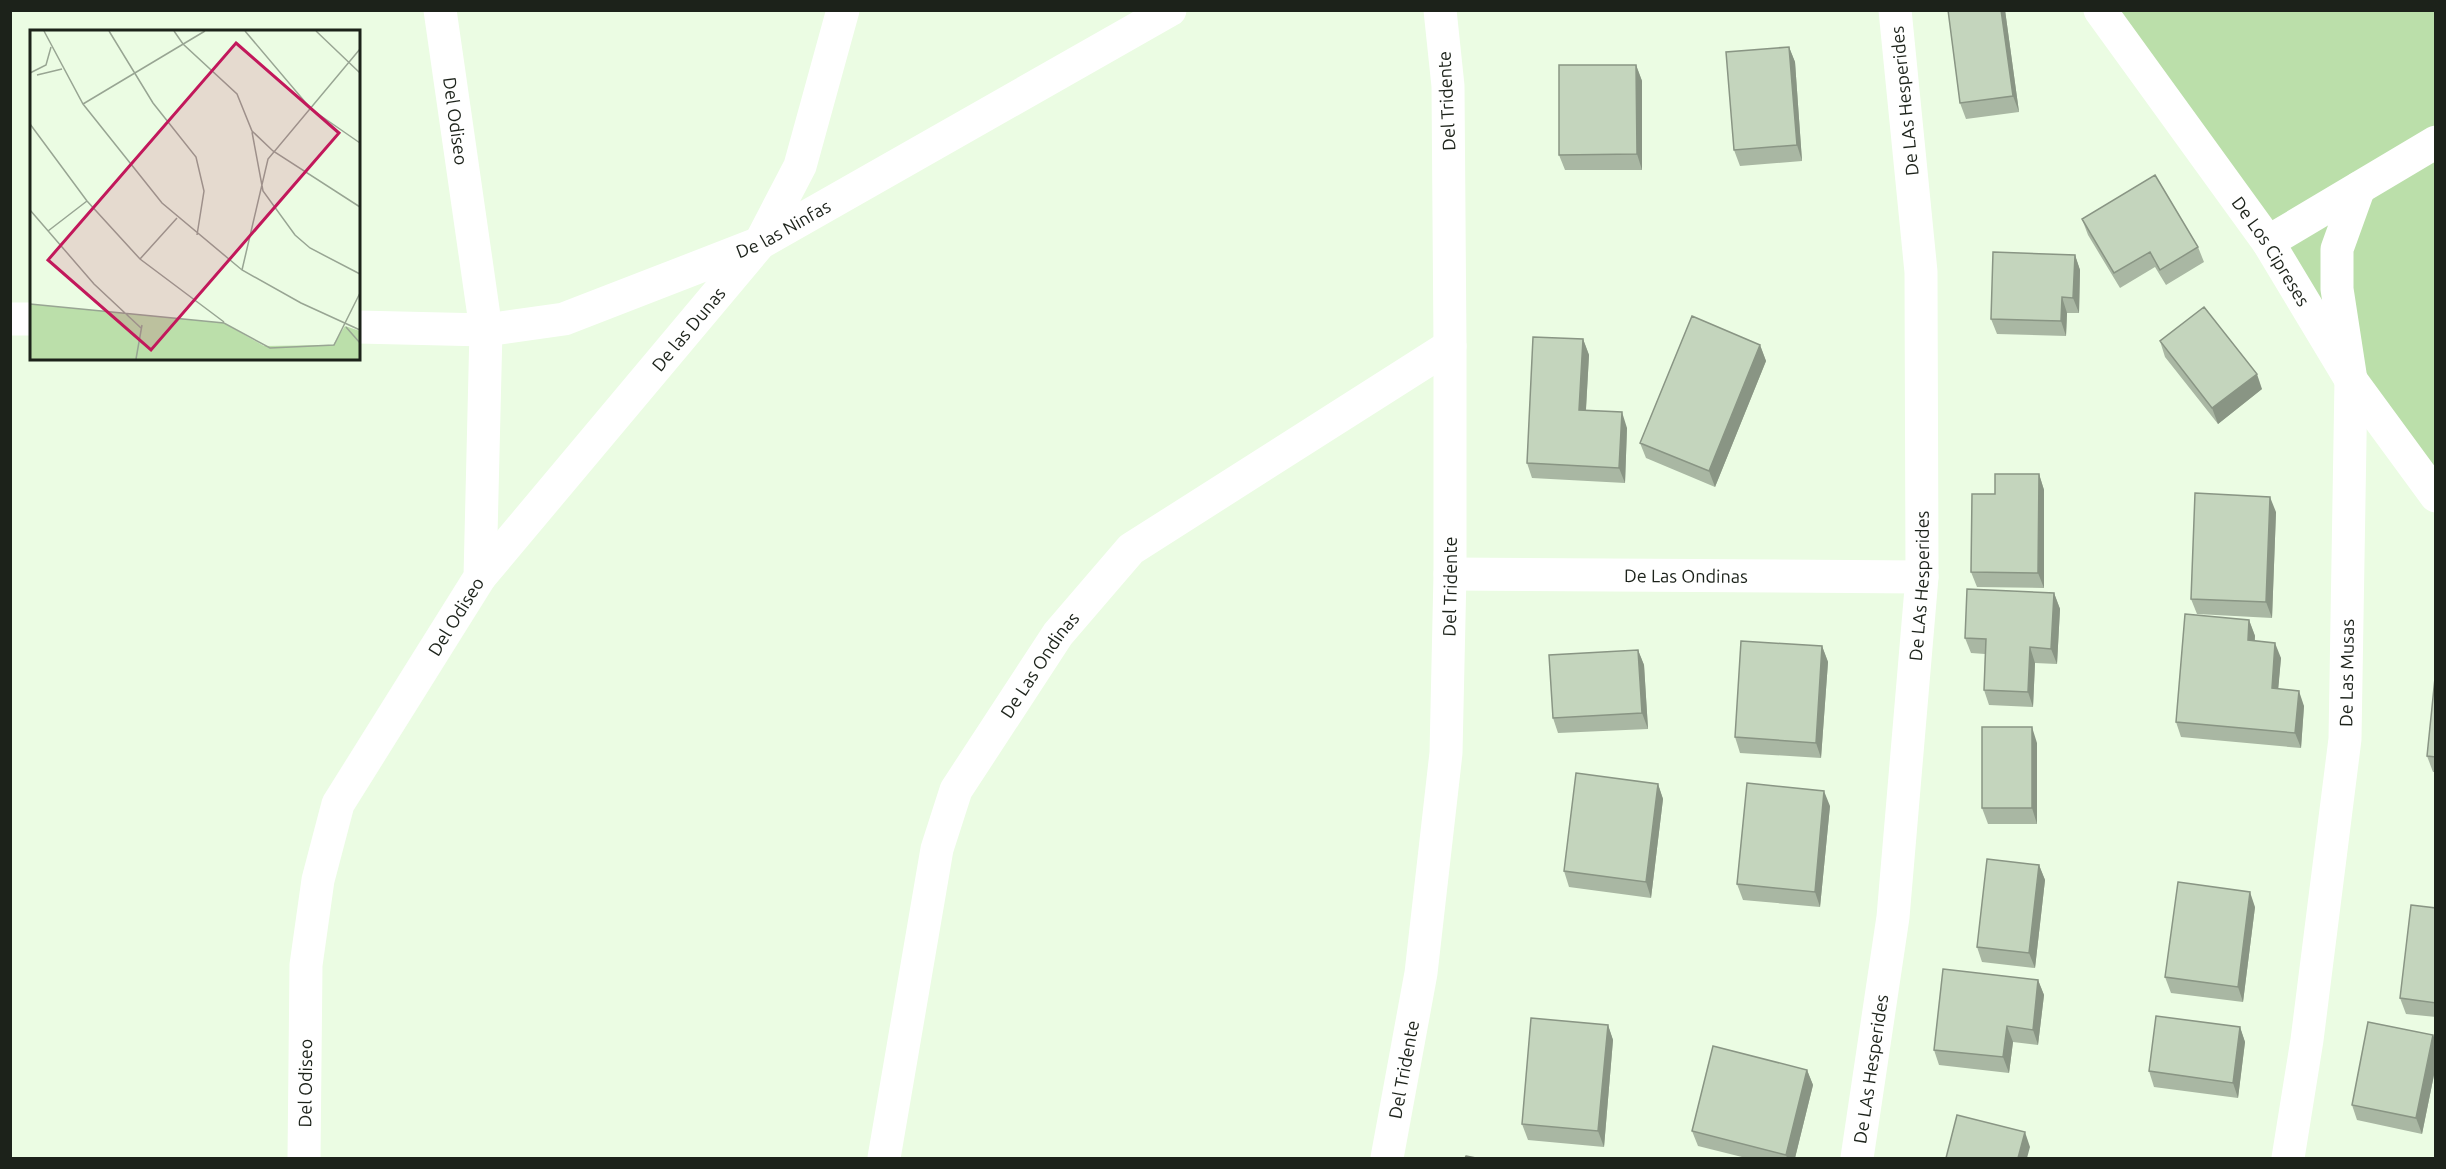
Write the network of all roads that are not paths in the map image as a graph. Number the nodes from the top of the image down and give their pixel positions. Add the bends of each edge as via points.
1 (440, 10) edge
2 (843, 10) edge
3 (1170, 10) edge
4 (1440, 10) edge
5 (1895, 10) edge
6 (2100, 10) edge
7 (2436, 142) edge
8 (2360, 188) junction
9 (2268, 242) junction
10 (759, 243) junction
11 (10, 319) edge
12 (30, 319) edge
13 (360, 327) edge
14 (486, 330) junction
15 (1450, 346) junction
16 (2351, 380) junction
17 (2436, 496) edge
18 (1450, 574) junction
19 (480, 577) junction
20 (1922, 577) junction
21 (304, 1158) edge
22 (884, 1158) edge
23 (1387, 1158) edge
24 (1857, 1158) edge
25 (2288, 1158) edge

1 - 14 street, Del Odiseo
2 - 10 street, De las Dunas via 800,166
3 - 10 street, De las Ninfas
4 - 15 street, Del Tridente via 1448,86
5 - 20 street, De LAs Hesperides via 1921,272
6 - 9 street, De Los Cipreses
7 - 8 street
8 - 9 street
8 - 16 street, De Las Musas via 2337,249 2337,289
9 - 16 street, De Los Cipreses
10 - 14 street, De las Ninfas via 564,319
10 - 19 street, De las Dunas
11 - 12 street
13 - 14 street, De las Ninfas
14 - 19 street, Del Odiseo
15 - 18 street, Del Tridente
15 - 22 street, De Las Ondinas via 1131,549 1058,634 956,790 937,849
16 - 17 street, De Los Cipreses
16 - 25 street, De Las Musas via 2345,739
18 - 20 street, De Las Ondinas
18 - 23 street, Del Tridente via 1446,753 1421,973
19 - 21 street, Del Odiseo via 339,804 318,880 306,965
20 - 24 street, De LAs Hesperides via 1893,917

